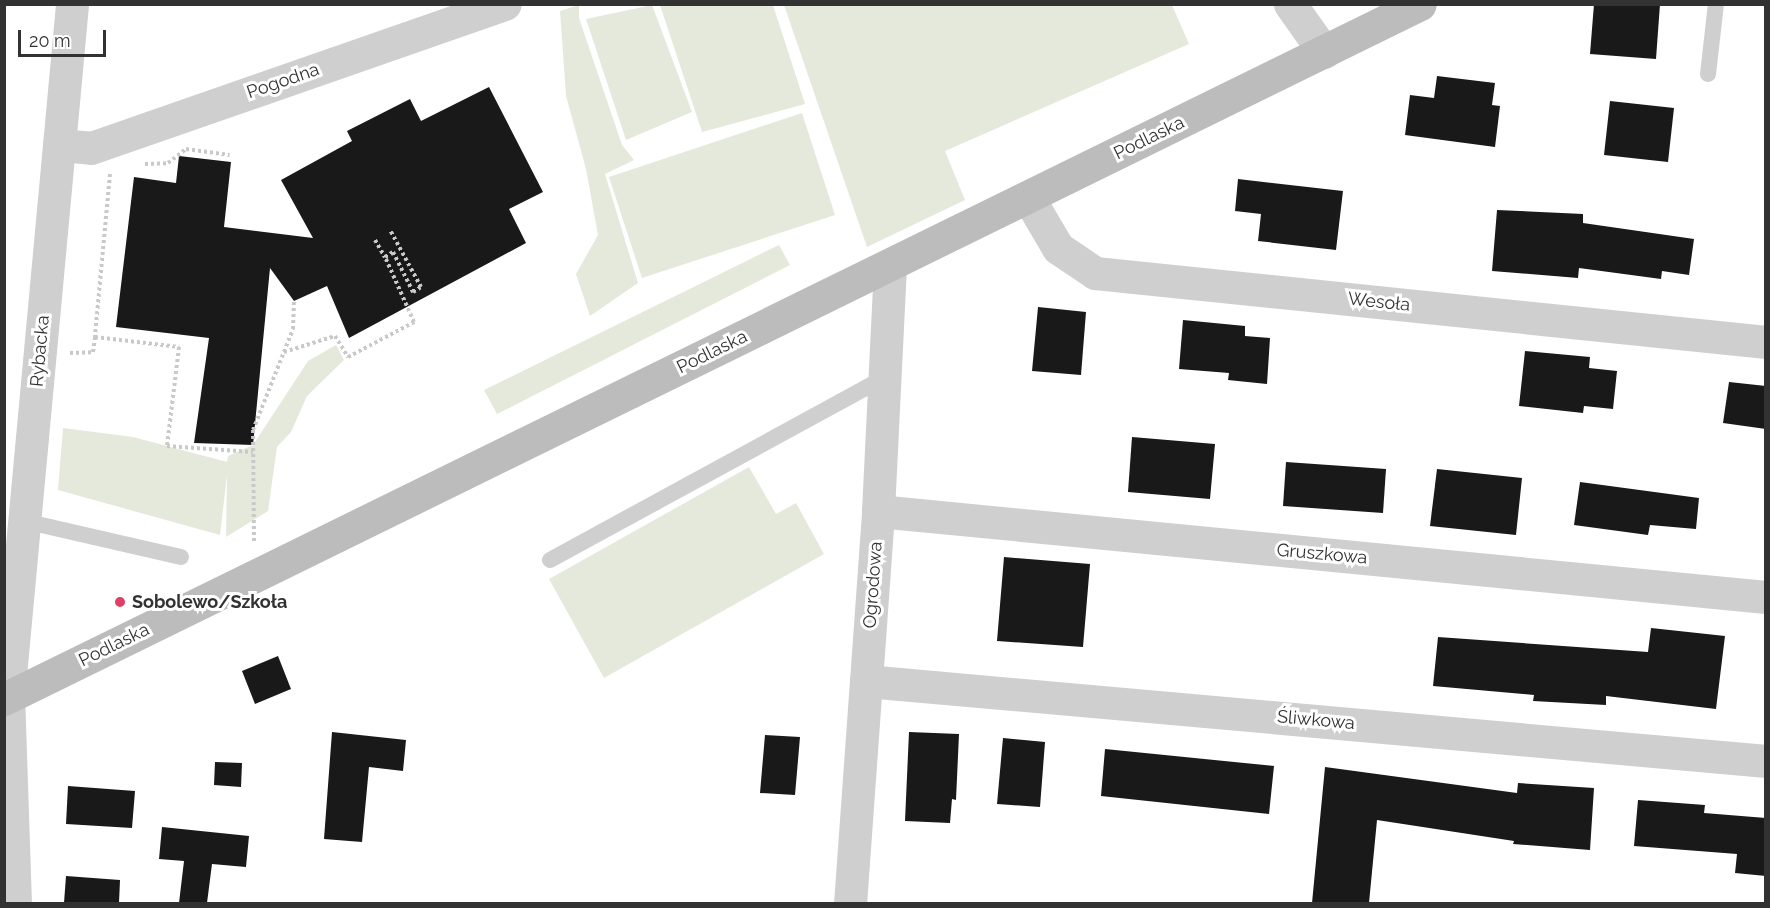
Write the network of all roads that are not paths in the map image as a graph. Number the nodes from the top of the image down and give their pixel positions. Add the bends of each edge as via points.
1 (72, 4) edge
2 (505, 4) edge
3 (1290, 4) edge
4 (1420, 4) edge
5 (1716, 4) edge
6 (1324, 52) junction
7 (1708, 74) dead end
8 (59, 145) junction
9 (1028, 197) junction
10 (890, 266) junction
11 (1766, 342) edge
12 (885, 377) junction
13 (18, 505) edge
14 (878, 511) junction
15 (181, 557) dead end
16 (550, 560) dead end
17 (1766, 597) edge
18 (867, 681) junction
19 (6, 698) edge
20 (1766, 761) edge
21 (15, 903) edge
22 (850, 903) edge

1 - 8 street, Rybacka
2 - 8 street, Pogodna via 91,148
3 - 6 street
4 - 6 street, Podlaska
5 - 7 lane
6 - 9 street, Podlaska
8 - 13 street, Rybacka
9 - 10 street, Podlaska
9 - 11 street, Wesoła via 1058,248 1095,273
10 - 12 street, Ogrodowa
10 - 19 street, Podlaska
12 - 14 street, Ogrodowa
12 - 16 lane
13 - 15 lane
13 - 19 street, Rybacka
14 - 17 street, Gruszkowa
14 - 18 street, Ogrodowa
18 - 20 street, Śliwkowa
18 - 22 street, Ogrodowa
19 - 21 street, Rybacka

